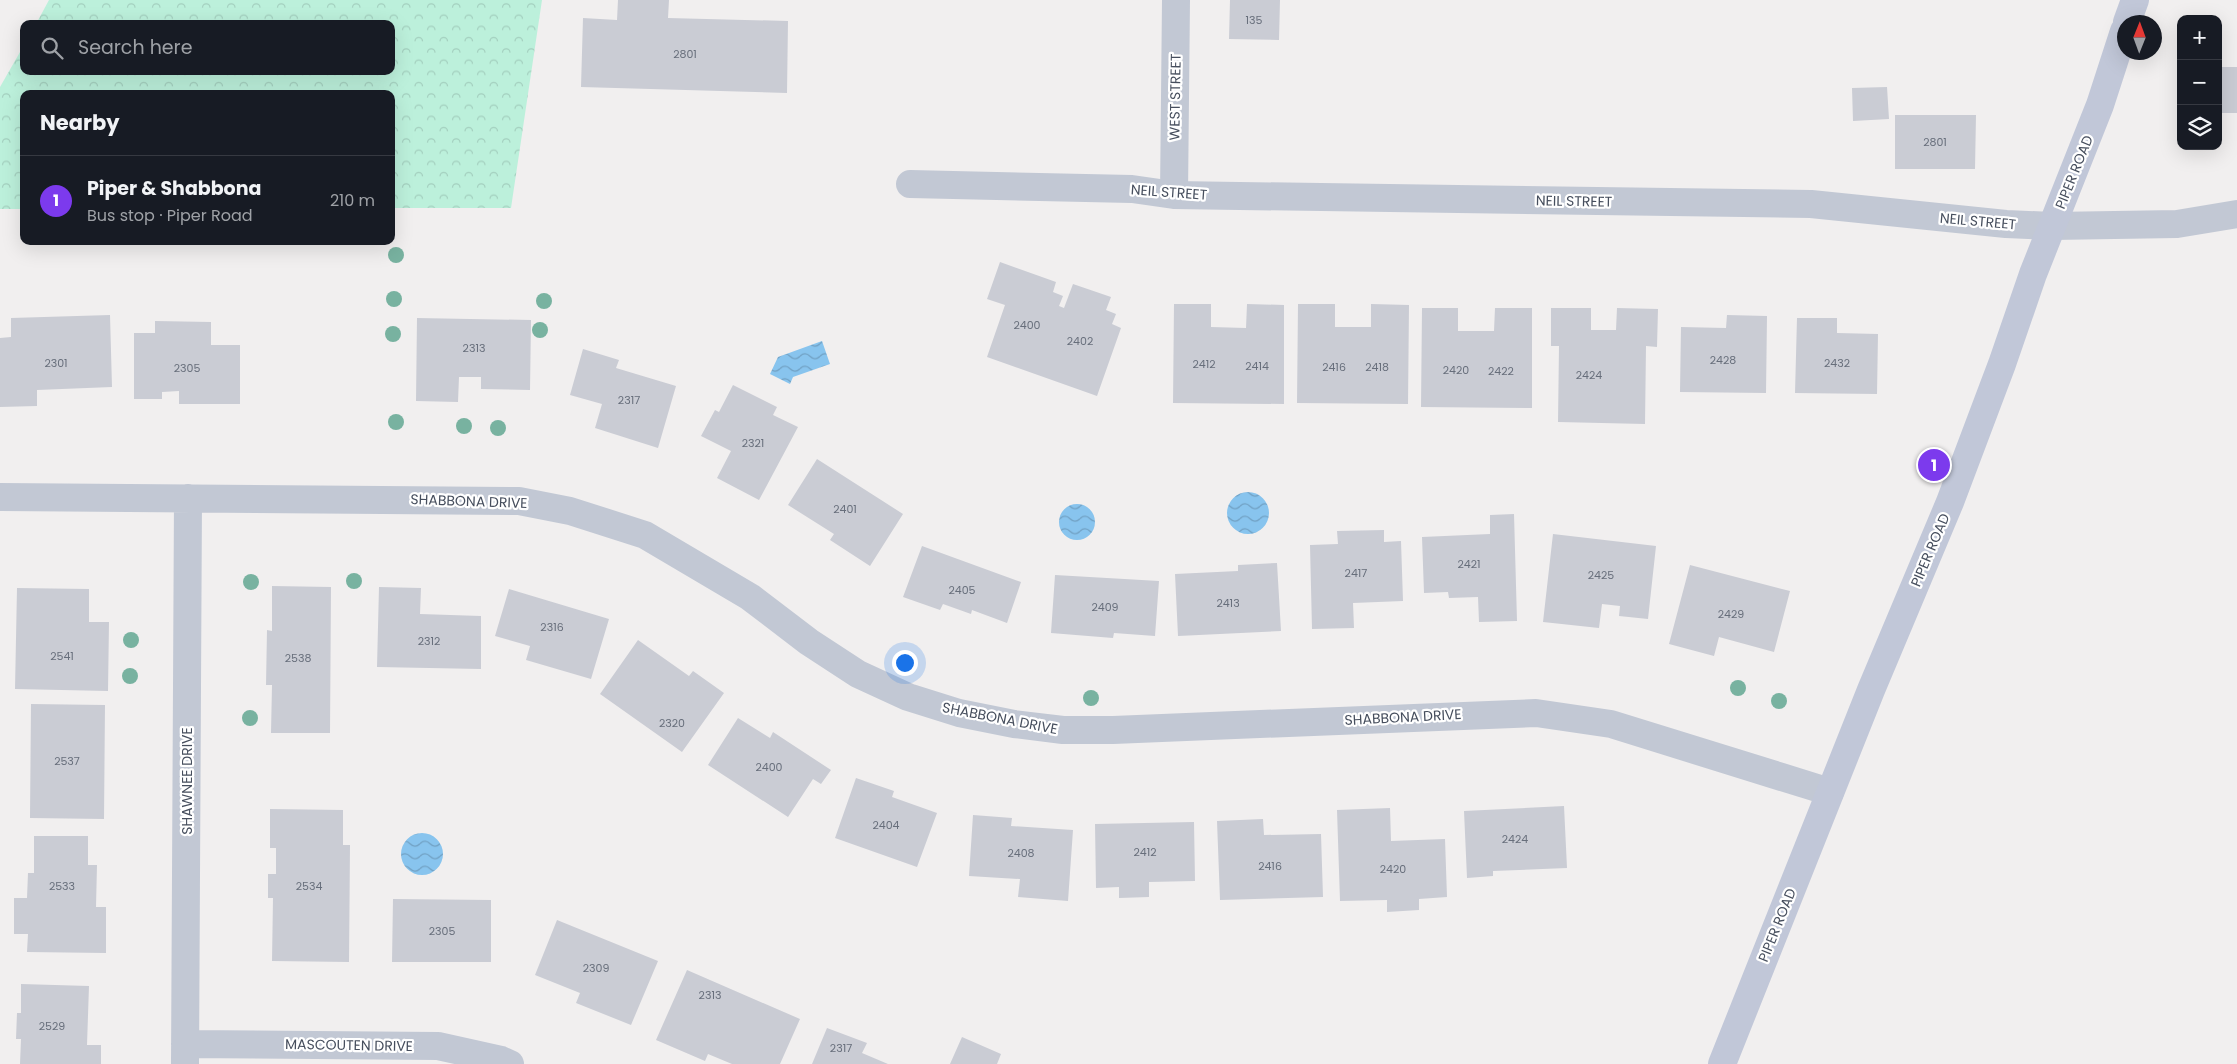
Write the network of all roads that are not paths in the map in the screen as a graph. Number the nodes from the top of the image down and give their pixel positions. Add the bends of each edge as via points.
1 (1176, 0) edge
2 (2135, 0) edge
3 (2130, 15) edge
4 (2117, 53) edge
5 (910, 184) dead end
6 (1174, 195) junction
7 (2237, 214) edge
8 (2052, 226) junction
9 (0, 497) edge
10 (188, 498) junction
11 (1830, 792) junction
12 (185, 1054) edge
13 (510, 1064) edge
14 (1722, 1064) edge

1 - 6 street, WEST STREET
2 - 3 street
4 - 8 street, PIPER ROAD
5 - 6 street, NEIL STREET via 1132,189
6 - 8 street, NEIL STREET via 1811,204
7 - 8 street, NEIL STREET via 2178,224
8 - 11 street, PIPER ROAD via 1950,502
9 - 10 street, SHABBONA DRIVE
10 - 11 street, SHABBONA DRIVE via 519,501 570,510 645,535 696,564 750,597 858,674 908,697 959,713 1014,724 1063,730 1113,730 1536,713 1611,724
10 - 12 street, SHAWNEE DRIVE
11 - 14 street, PIPER ROAD
12 - 13 street, MASCOUTEN DRIVE via 438,1046

